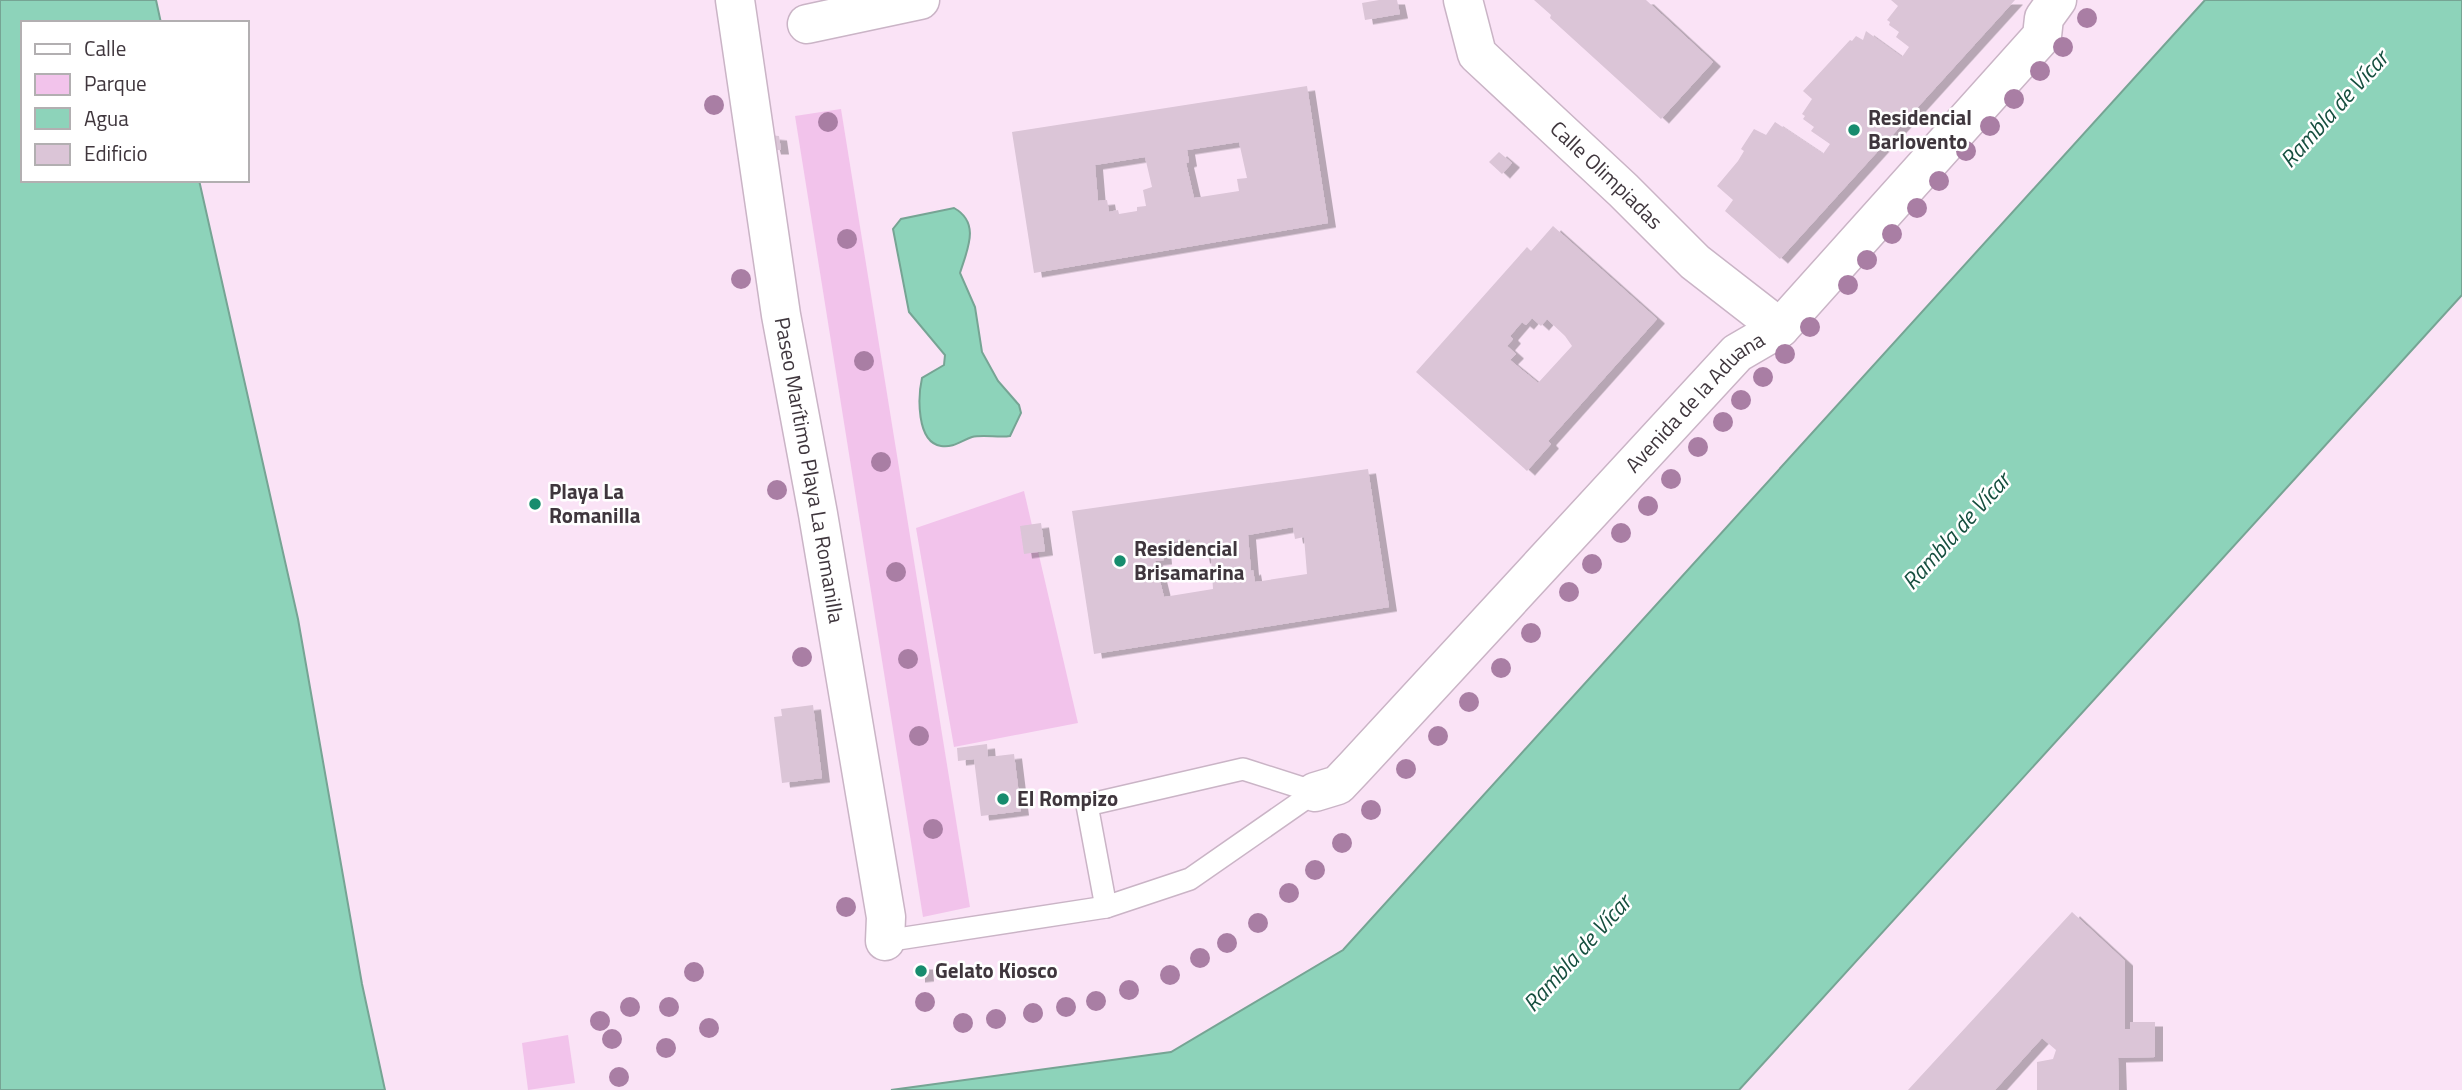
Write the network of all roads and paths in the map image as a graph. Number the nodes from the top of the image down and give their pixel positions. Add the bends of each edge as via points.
1 (735, 0) edge
2 (920, 0) edge
3 (1463, 0) edge
4 (2057, 0) edge
5 (807, 24) dead end
6 (1780, 328) junction
7 (1315, 792) junction
8 (1106, 907) junction
9 (885, 940) joint

1 - 9 street, Paseo Marítimo Playa La Romanilla via 781,315 886,917
2 - 5 street
3 - 6 street, Calle Olimpiadas via 1477,54 1695,262
4 - 6 street, Avenida de la Aduana via 2044,18 2042,36
6 - 7 street, Avenida de la Aduana via 1737,353 1338,785
7 - 8 lane via 1190,879
7 - 8 lane via 1243,769 1087,805
8 - 9 lane

